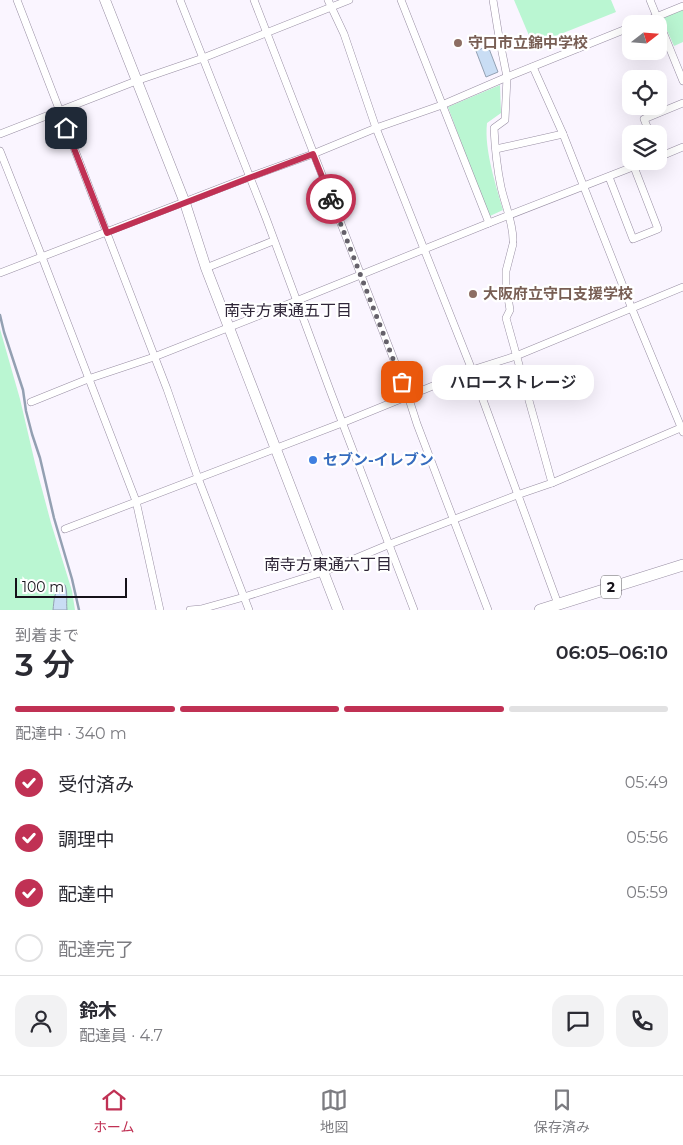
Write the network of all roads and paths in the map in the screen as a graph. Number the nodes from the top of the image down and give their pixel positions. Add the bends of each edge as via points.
1 (17, 0) edge
2 (105, 0) edge
3 (180, 0) edge
4 (254, 0) edge
5 (349, 0) edge
6 (401, 0) edge
7 (493, 0) edge
8 (650, 0) edge
9 (329, 4) edge
10 (683, 6) edge
11 (656, 15) edge
12 (662, 15) edge
13 (622, 31) edge
14 (266, 33) junction
15 (668, 44) edge
16 (203, 58) junction
17 (534, 67) junction
18 (507, 77) junction
19 (136, 81) junction
20 (683, 81) edge
21 (683, 103) edge
22 (442, 105) junction
23 (60, 111) junction
24 (646, 125) edge
25 (376, 128) junction
26 (0, 134) edge
27 (563, 134) junction
28 (683, 147) edge
29 (496, 149) junction
30 (0, 151) edge
31 (667, 153) edge
32 (313, 154) junction
33 (626, 170) edge
34 (635, 170) edge
35 (609, 177) junction
36 (249, 178) junction
37 (584, 186) junction
38 (184, 203) junction
39 (508, 215) junction
40 (489, 223) junction
41 (107, 233) junction
42 (273, 241) junction
43 (425, 249) junction
44 (42, 257) junction
45 (206, 268) junction
46 (0, 273) edge
47 (360, 275) junction
48 (683, 287) edge
49 (296, 301) junction
50 (632, 309) junction
51 (229, 327) junction
52 (516, 356) junction
53 (154, 357) junction
54 (472, 370) junction
55 (88, 379) junction
56 (408, 396) junction
57 (31, 402) dead end
58 (342, 423) junction
59 (682, 429) edge
60 (276, 448) junction
61 (198, 478) junction
62 (552, 483) junction
63 (517, 495) junction
64 (136, 501) junction
65 (453, 520) junction
66 (65, 529) dead end
67 (390, 544) junction
68 (683, 565) edge
69 (323, 572) junction
70 (244, 597) junction
71 (558, 604) junction
72 (159, 610) edge
73 (190, 610) edge
74 (249, 610) edge
75 (338, 610) edge
76 (414, 610) edge
77 (488, 610) edge
78 (540, 610) edge

1 - 23 street
2 - 19 street
3 - 16 street
4 - 14 street
5 - 9 street
6 - 22 street
7 - 18 street
8 - 11 street
9 - 14 street
9 - 25 street via 344,34
10 - 12 street
13 - 17 street
14 - 16 street
14 - 32 street
15 - 20 street
16 - 19 street
16 - 36 street
17 - 18 street
17 - 27 street
18 - 22 street
18 - 29 street via 505,120 494,128
19 - 23 street
19 - 38 street
21 - 24 street via 644,119
22 - 25 street
22 - 40 street
23 - 26 street
23 - 41 street
25 - 32 street
25 - 43 street
27 - 29 street
27 - 37 street
28 - 31 street
29 - 39 street
30 - 44 street
32 - 36 street
32 - 47 street
33 - 35 street
34 - 35 street via 658,229 634,239
35 - 37 street
36 - 38 street
36 - 42 street
37 - 39 street
37 - 50 street
38 - 41 street
38 - 45 street
39 - 40 street
39 - 52 street via 513,242 506,271 510,310 506,318
40 - 43 street
41 - 44 street
41 - 53 street
42 - 45 street
42 - 49 street
43 - 47 street
43 - 54 street
44 - 46 street
44 - 55 street
45 - 51 street
47 - 49 street
47 - 56 street
48 - 50 street
49 - 51 street
49 - 58 street
50 - 52 street
50 - 59 street
51 - 53 street
51 - 60 street
52 - 54 street
52 - 62 street
53 - 55 street
53 - 61 street
54 - 56 street
54 - 63 street
55 - 57 street
55 - 64 street
56 - 58 street
56 - 65 street
58 - 60 street
58 - 67 street
59 - 62 street
60 - 61 street
60 - 69 street
61 - 64 street
61 - 70 street
62 - 63 street
63 - 65 street
63 - 71 street
64 - 66 street
64 - 72 street
65 - 67 street
65 - 77 street
67 - 69 street
67 - 76 street
68 - 71 main road, 2
69 - 70 street
69 - 75 street
70 - 73 street
70 - 74 street
71 - 78 main road, 2

